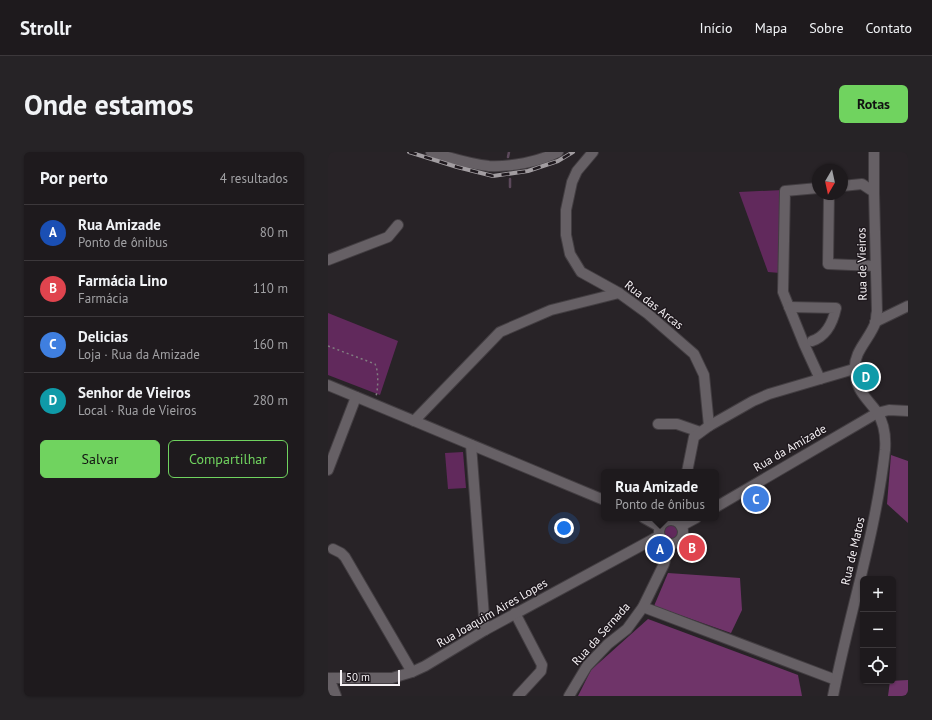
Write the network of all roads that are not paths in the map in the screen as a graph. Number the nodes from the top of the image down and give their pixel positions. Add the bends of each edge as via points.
1 (432, 152) edge
2 (558, 152) edge
3 (593, 152) edge
4 (874, 152) edge
5 (848, 185) edge
6 (812, 189) edge
7 (874, 192) junction
8 (829, 200) edge
9 (398, 225) dead end
10 (328, 260) edge
11 (876, 266) junction
12 (619, 293) junction
13 (908, 306) edge
14 (789, 307) junction
15 (875, 322) junction
16 (812, 341) dead end
17 (854, 369) junction
18 (820, 379) junction
19 (328, 385) edge
20 (356, 397) junction
21 (908, 411) edge
22 (877, 412) junction
23 (414, 420) junction
24 (658, 424) dead end
25 (709, 426) junction
26 (700, 432) junction
27 (471, 445) junction
28 (688, 469) edge
29 (328, 470) edge
30 (601, 499) edge
31 (719, 505) edge
32 (647, 521) edge
33 (666, 521) edge
34 (677, 522) edge
35 (659, 532) junction
36 (669, 544) junction
37 (330, 547) edge
38 (643, 607) junction
39 (516, 613) junction
40 (485, 630) junction
41 (412, 672) junction
42 (328, 678) edge
43 (836, 680) junction
44 (336, 696) edge
45 (518, 696) edge
46 (569, 696) edge
47 (833, 696) edge

1 - 2 street via 489,166 535,160
3 - 12 street, Rua das Arcas via 577,171 572,182 566,210 566,235 570,254 581,272
4 - 7 street, Rua de Vieiros
5 - 7 street via 862,184
6 - 14 street via 785,191 783,292
7 - 11 street, Rua de Vieiros
8 - 11 street via 828,264
9 - 10 street via 388,237
11 - 15 street, Rua de Vieiros
12 - 23 street via 551,310 500,332
12 - 25 street, Rua das Arcas via 648,314 694,354 704,375
13 - 15 street
14 - 16 street via 836,308 827,331
14 - 18 street
15 - 17 street, Rua de Vieiros via 863,343
17 - 18 street
17 - 22 street via 860,392
18 - 25 street via 769,394
19 - 20 street
20 - 23 street
20 - 29 street
21 - 22 street
22 - 31 street, Rua da Amizade
22 - 43 street, Rua de Matos via 886,440 877,507
23 - 27 street
24 - 26 street via 677,424
25 - 26 street
26 - 28 street via 694,437
27 - 30 street
27 - 40 street
32 - 35 street
33 - 35 street
34 - 36 street via 683,534 680,541
35 - 36 street via 663,542
35 - 39 street, Rua Joaquim Aires Lopes
36 - 38 street, Rua da Sernada via 664,564
37 - 41 street via 345,557
38 - 43 street
38 - 46 street, Rua da Sernada via 627,629 587,666
39 - 40 street, Rua Joaquim Aires Lopes
39 - 45 street via 542,665 541,671
40 - 41 street, Rua Joaquim Aires Lopes
41 - 42 street, Rua Joaquim Aires Lopes via 392,678
42 - 44 street
43 - 47 street, Rua de Matos

